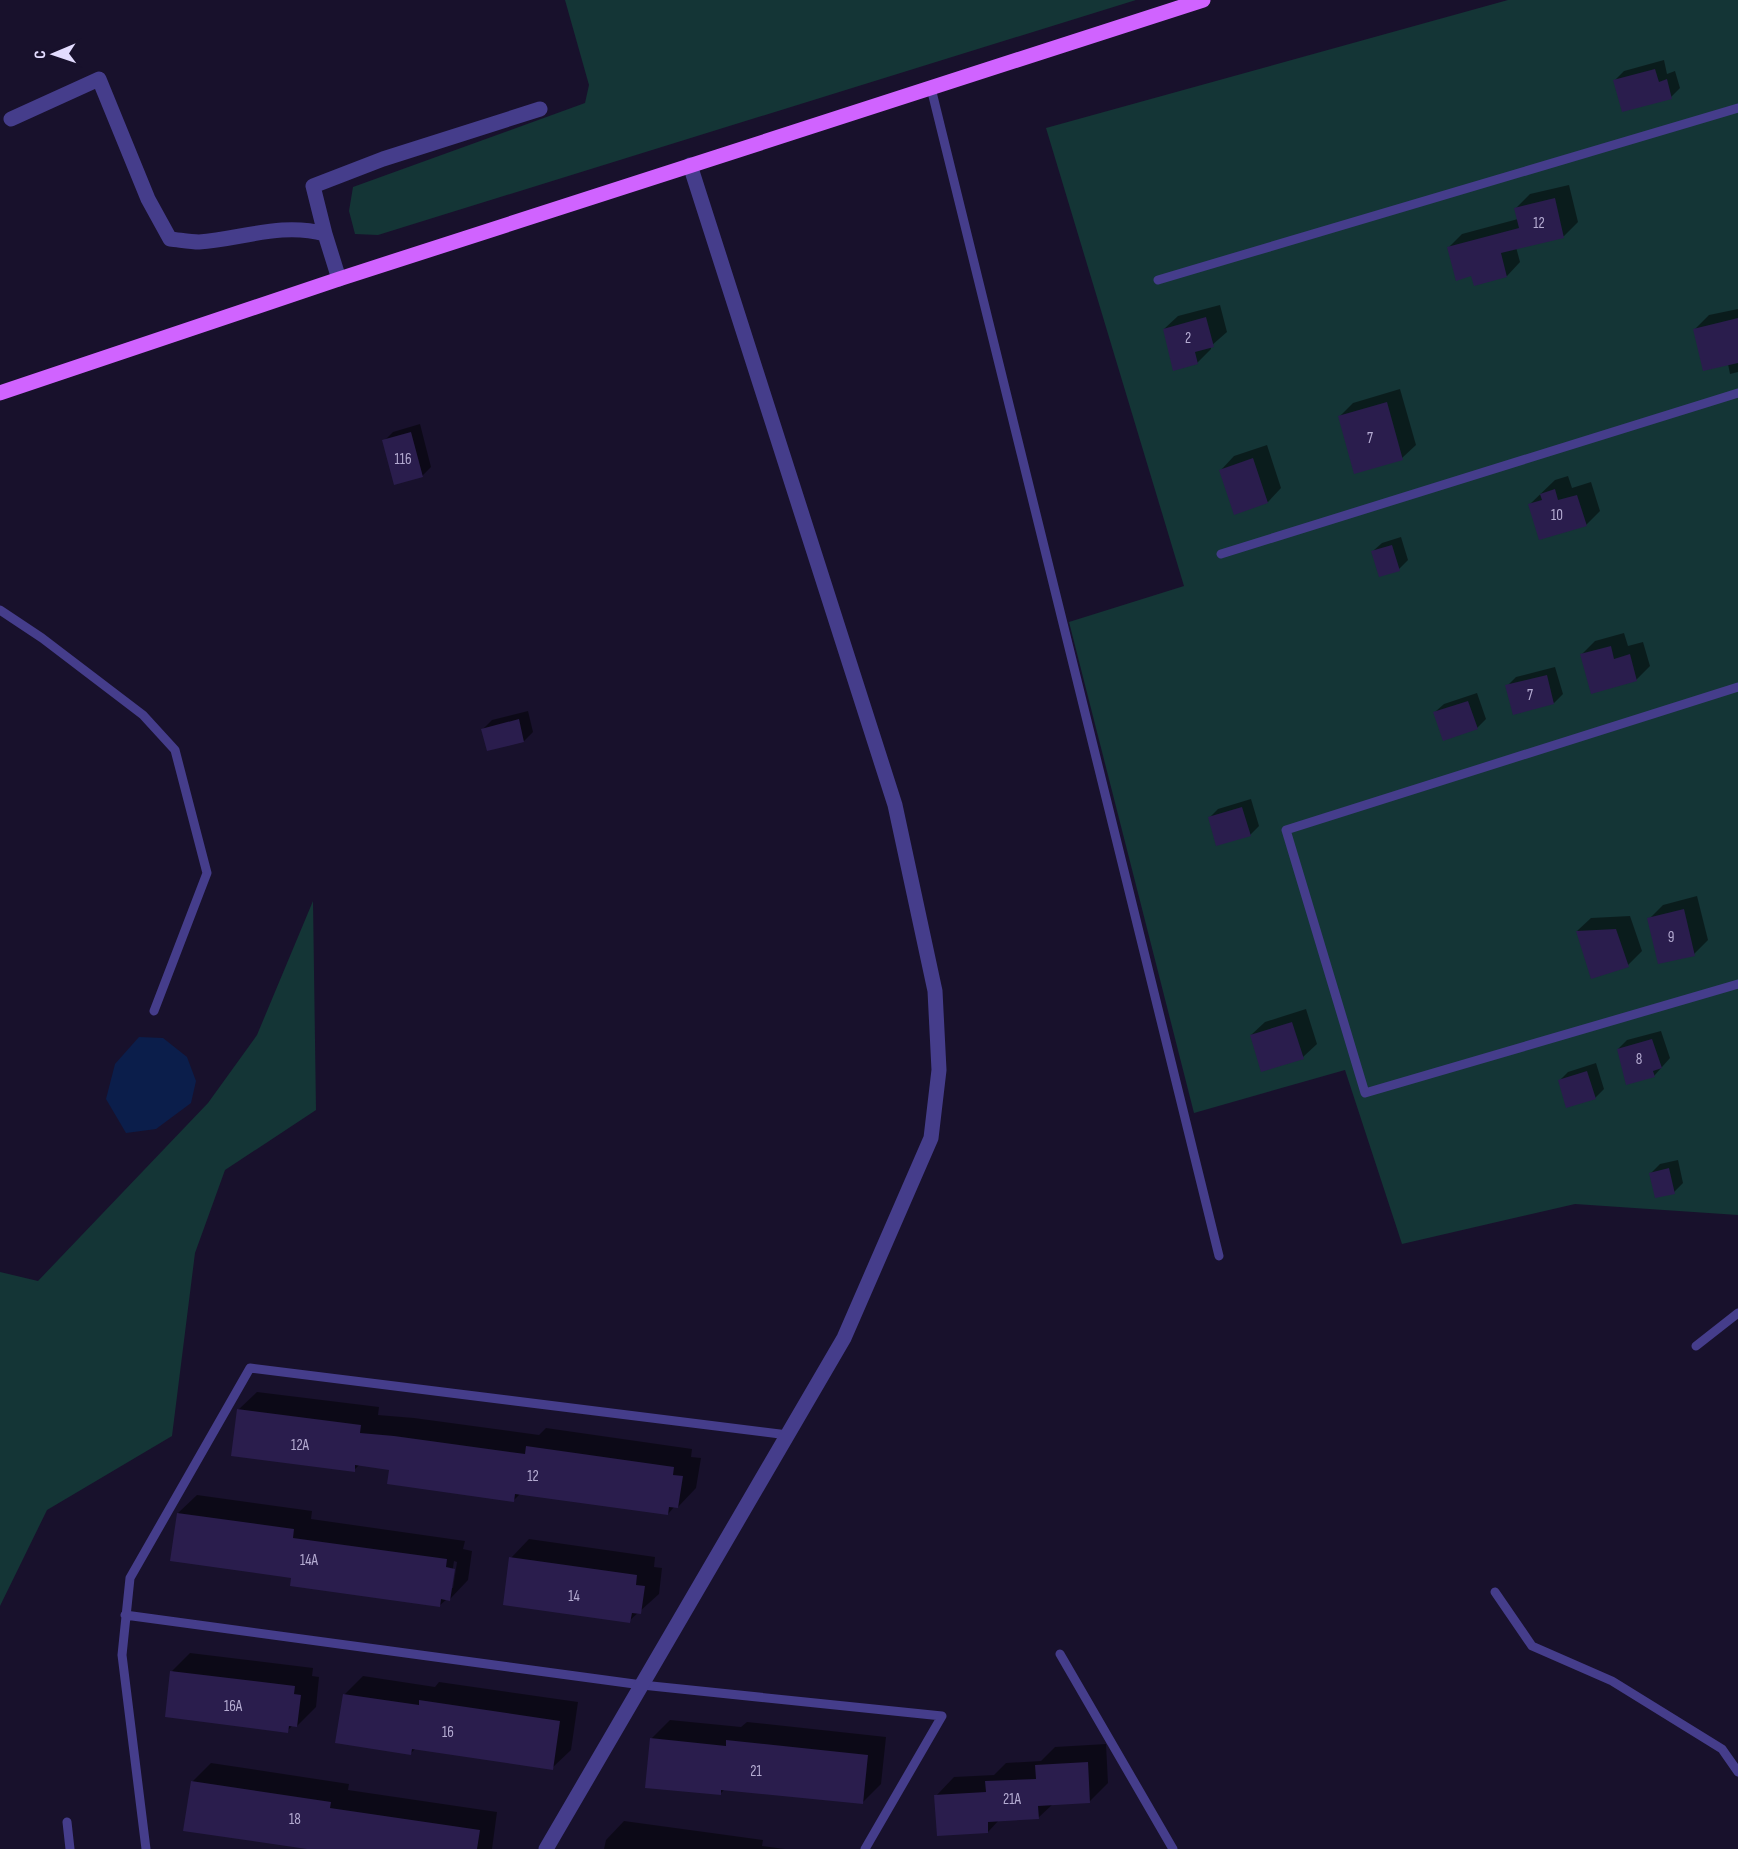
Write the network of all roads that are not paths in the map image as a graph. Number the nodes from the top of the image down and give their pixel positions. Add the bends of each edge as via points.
1 (1203, 0) edge
2 (931, 88) junction
3 (1738, 108) edge
4 (540, 109) dead end
5 (11, 119) dead end
6 (690, 165) junction
7 (325, 234) junction
8 (339, 279) junction
9 (1158, 280) dead end
10 (0, 393) edge
11 (1738, 393) edge
12 (1221, 554) dead end
13 (0, 610) edge
14 (1738, 687) edge
15 (1738, 984) edge
16 (154, 1011) dead end
17 (1219, 1256) dead end
18 (1738, 1313) edge
19 (1696, 1346) dead end
20 (788, 1435) junction
21 (1495, 1592) dead end
22 (126, 1615) junction
23 (1060, 1654) dead end
24 (642, 1685) junction
25 (1738, 1772) edge
26 (67, 1822) dead end
27 (70, 1849) edge
28 (146, 1849) edge
29 (546, 1849) edge
30 (865, 1849) edge
31 (1173, 1849) edge

1 - 2 main road
2 - 6 main road
2 - 17 lane
3 - 9 lane
4 - 7 street via 383,159 313,186
5 - 7 street via 99,79 148,199 170,239 198,242 306,229
6 - 8 main road
6 - 20 street via 895,805 935,991 939,1070 931,1138 844,1338
7 - 8 street
8 - 10 main road
11 - 12 lane
13 - 16 lane via 144,715 175,750 207,873
14 - 15 lane via 1286,830 1365,1093
18 - 19 lane
20 - 22 lane via 250,1368 130,1578
20 - 24 street
21 - 25 lane via 1532,1646 1612,1681 1722,1749
22 - 24 lane
22 - 28 lane via 122,1654
23 - 31 lane
24 - 29 street
24 - 30 lane via 942,1716
26 - 27 lane

